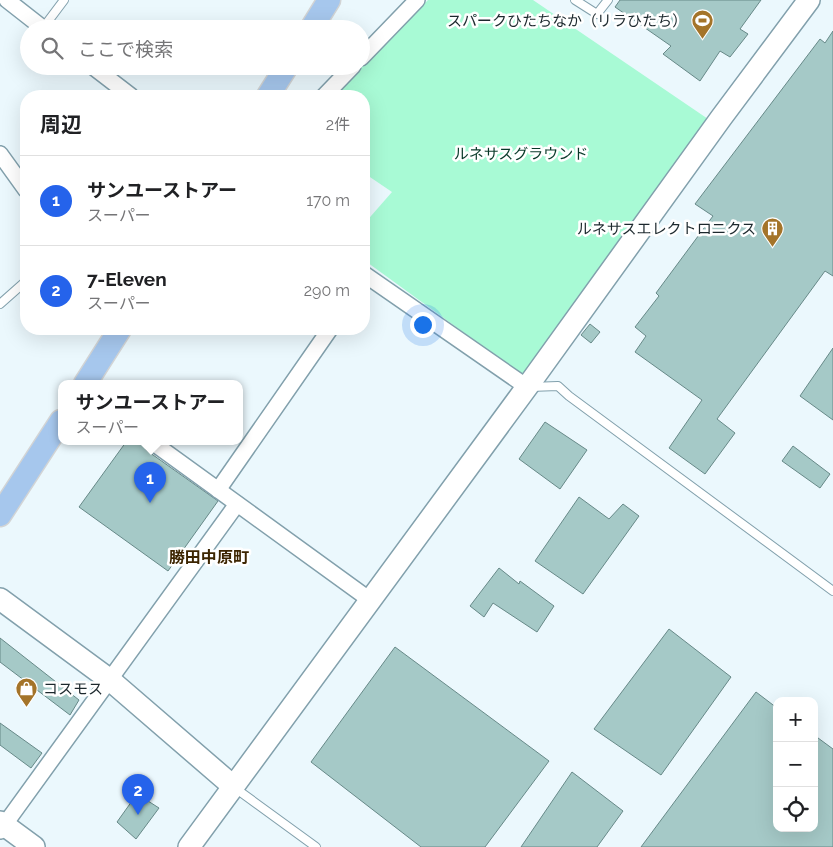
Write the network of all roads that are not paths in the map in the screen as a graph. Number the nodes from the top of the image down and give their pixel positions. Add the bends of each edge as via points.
1 (7, 0) edge
2 (64, 0) edge
3 (330, 0) edge
4 (417, 0) edge
5 (575, 0) edge
6 (608, 0) edge
7 (809, 0) edge
8 (33, 20) edge
9 (49, 20) edge
10 (317, 20) edge
11 (370, 49) edge
12 (104, 75) edge
13 (281, 75) edge
14 (344, 75) edge
15 (123, 90) edge
16 (272, 90) edge
17 (330, 90) edge
18 (0, 154) edge
19 (20, 182) edge
20 (370, 280) edge
21 (20, 286) edge
22 (0, 304) edge
23 (116, 335) edge
24 (326, 335) edge
25 (88, 380) edge
26 (527, 387) junction
27 (58, 426) edge
28 (156, 445) edge
29 (218, 490) junction
30 (237, 504) junction
31 (0, 515) edge
32 (833, 591) edge
33 (0, 599) edge
34 (370, 600) junction
35 (110, 680) junction
36 (234, 787) junction
37 (1, 826) edge
38 (34, 847) edge
39 (189, 847) edge
40 (316, 847) edge

1 - 8 street
2 - 9 lane
3 - 10 main road
4 - 11 street
5 - 6 lane via 597,14
7 - 26 street
12 - 15 street
13 - 16 main road
14 - 17 street
18 - 19 street
20 - 26 street
21 - 22 lane
23 - 25 main road
24 - 29 street
26 - 32 lane via 558,386
26 - 34 street
27 - 31 main road
28 - 29 street
29 - 30 street
30 - 34 street
30 - 35 street
33 - 35 street
34 - 36 street
35 - 36 street
35 - 37 street
36 - 39 street
36 - 40 lane
37 - 38 street

